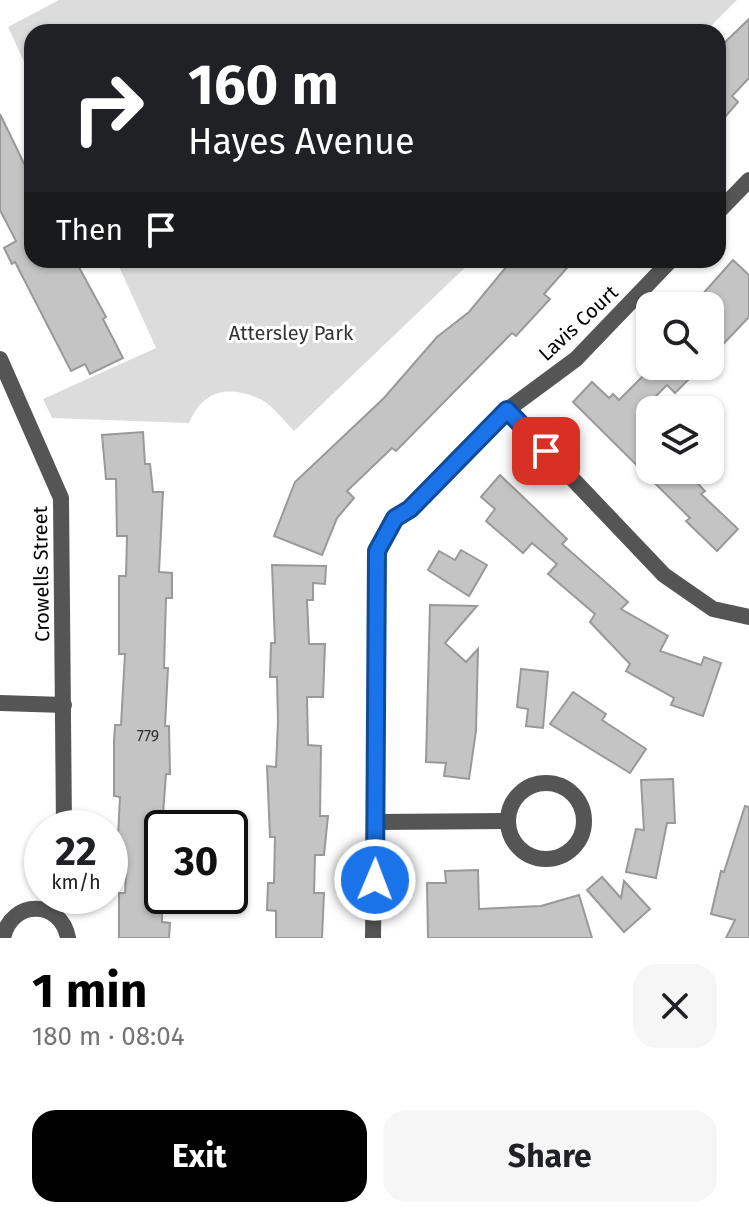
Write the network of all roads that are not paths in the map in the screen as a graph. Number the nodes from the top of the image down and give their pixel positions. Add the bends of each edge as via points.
1 (749, 180) edge
2 (726, 204) edge
3 (663, 268) edge
4 (0, 359) edge
5 (507, 410) junction
6 (749, 617) edge
7 (0, 703) edge
8 (64, 705) junction
9 (64, 810) edge
10 (507, 821) junction
11 (376, 822) junction
12 (24, 910) edge
13 (58, 914) edge
14 (3, 938) edge
15 (68, 938) edge
16 (373, 938) edge

1 - 2 street
3 - 5 street, Lavis Court via 576,359
4 - 8 street, Crowells Street via 61,498
5 - 6 street via 664,575 713,609
5 - 11 street, Lavis Court via 395,518 377,551
7 - 8 street
8 - 9 street, Crowells Street
10 - 10 street via 524,853 547,859 559,857 578,842 584,818 563,787 537,784 516,797
10 - 11 street
11 - 16 street, Lavis Court
12 - 14 street via 10,919
13 - 15 street

